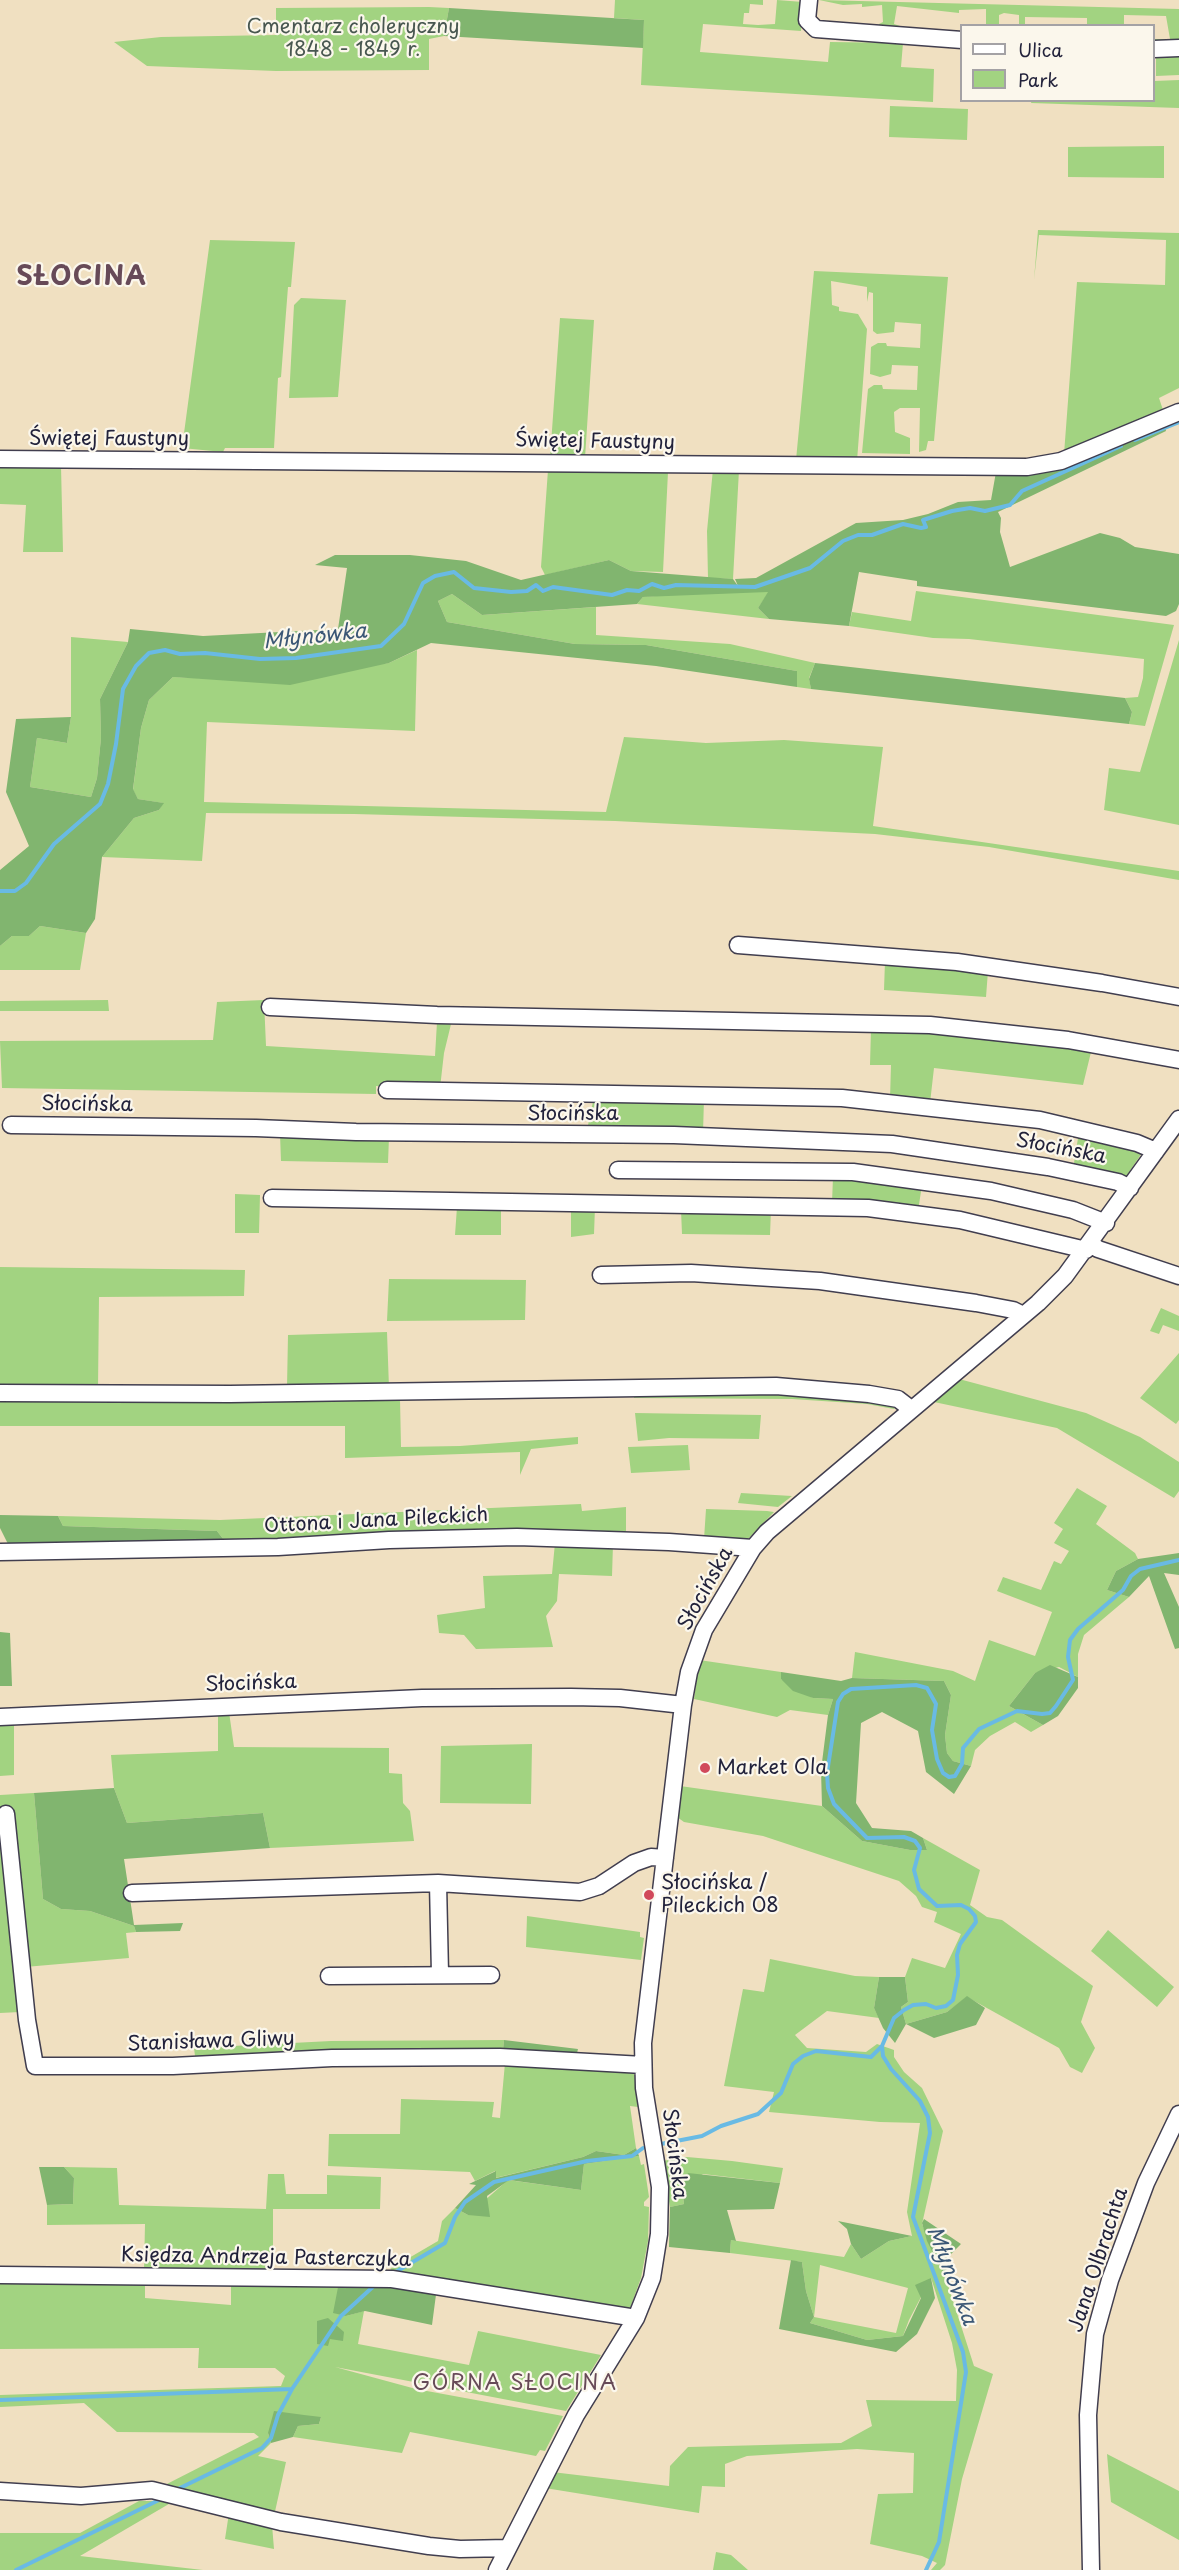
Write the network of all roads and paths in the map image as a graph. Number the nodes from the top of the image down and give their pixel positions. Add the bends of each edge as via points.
1 (809, 0) edge
2 (960, 40) edge
3 (1179, 48) edge
4 (1155, 49) edge
5 (1179, 412) edge
6 (0, 459) edge
7 (738, 945) dead end
8 (1179, 997) edge
9 (270, 1007) dead end
10 (1179, 1060) edge
11 (387, 1090) dead end
12 (1179, 1119) edge
13 (11, 1125) dead end
14 (1156, 1151) junction
15 (618, 1170) dead end
16 (1130, 1188) junction
17 (272, 1198) dead end
18 (1106, 1223) junction
19 (1089, 1247) junction
20 (601, 1275) dead end
21 (1179, 1276) edge
22 (1023, 1315) junction
23 (0, 1393) edge
24 (911, 1409) junction
25 (753, 1548) junction
26 (0, 1552) edge
27 (683, 1705) junction
28 (0, 1717) edge
29 (6, 1814) dead end
30 (665, 1858) junction
31 (438, 1883) junction
32 (132, 1893) dead end
33 (440, 1974) junction
34 (491, 1975) dead end
35 (329, 1976) dead end
36 (643, 2065) junction
37 (1179, 2114) edge
38 (0, 2275) edge
39 (636, 2318) junction
40 (0, 2492) edge
41 (508, 2548) junction
42 (497, 2570) edge
43 (1091, 2570) edge

1 - 2 street via 807,20 816,29
3 - 4 street
5 - 6 street, Świętej Faustyny via 1061,461 1027,467
7 - 8 street via 957,962
9 - 10 street via 437,1015 930,1025 1068,1040
11 - 14 street via 842,1098 1040,1120
12 - 14 street, Słocińska
13 - 16 street, Słocińska via 674,1135 892,1144 1048,1167
14 - 16 street, Słocińska
15 - 18 street via 853,1172 991,1191 1073,1210
16 - 18 street, Słocińska
17 - 19 street via 868,1208 960,1220
18 - 19 street, Słocińska
19 - 21 street
19 - 22 street, Słocińska
20 - 22 street via 691,1273 820,1281 975,1303
22 - 24 street, Słocińska
23 - 24 street via 230,1394 776,1386 869,1394 898,1399
24 - 25 street, Słocińska via 795,1506
25 - 26 street, Ottona i Jana Pileckich via 517,1537 389,1539 278,1547
25 - 27 street, Słocińska via 704,1630 689,1672
27 - 28 street, Słocińska via 620,1698 422,1698
27 - 30 street, Słocińska
29 - 36 street, Stanisława Gliwy via 35,2066 500,2057
30 - 31 street via 651,1857 634,1863 599,1886 580,1892
30 - 36 street, Słocińska
31 - 32 street
31 - 33 street
33 - 34 street
33 - 35 street
36 - 39 street, Słocińska via 660,2187 660,2216 651,2278
37 - 43 street, Jana Olbrachta via 1146,2183 1110,2280 1095,2334 1088,2415
38 - 39 street, Księdza Andrzeja Pasterczyka via 392,2278
39 - 41 street, Słocińska via 576,2415
40 - 41 street via 81,2496 152,2490 281,2522 429,2546
41 - 42 street, Słocińska

